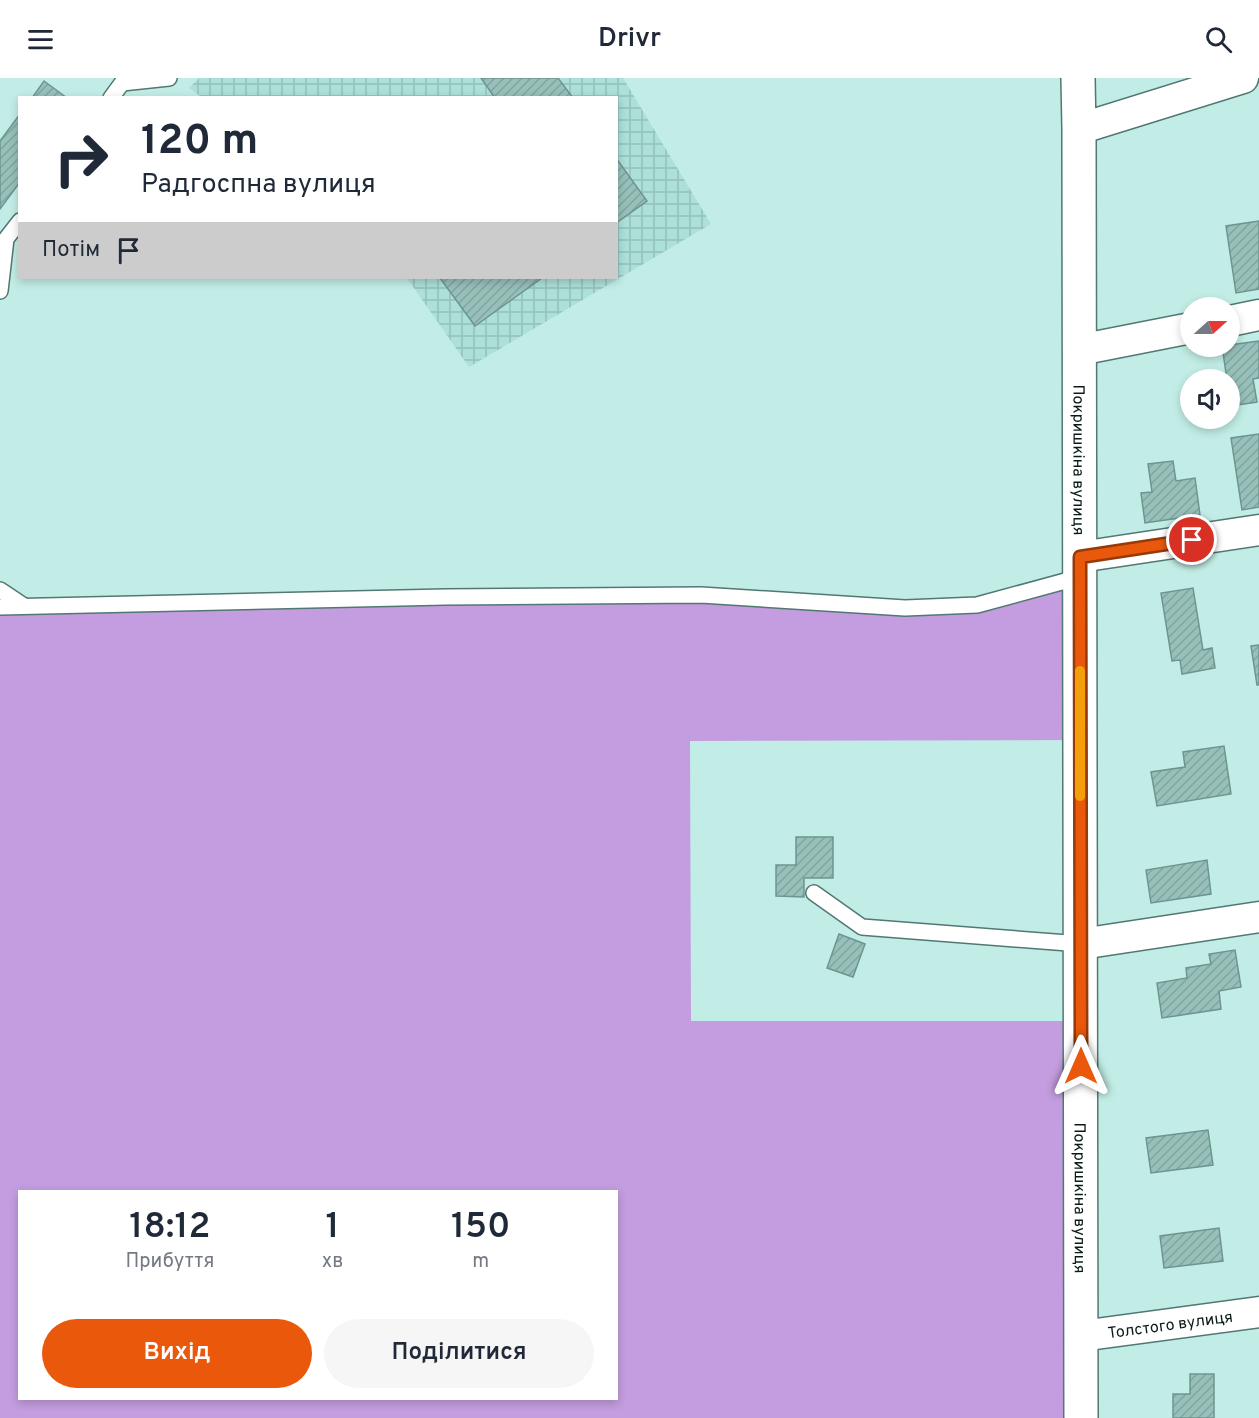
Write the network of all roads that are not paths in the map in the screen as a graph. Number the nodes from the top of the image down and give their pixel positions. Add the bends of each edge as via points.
1 (169, 78) edge
2 (1078, 78) edge
3 (1243, 78) edge
4 (119, 80) edge
5 (112, 96) edge
6 (1079, 129) junction
7 (18, 222) edge
8 (3, 236) edge
9 (0, 291) edge
10 (1259, 315) edge
11 (1240, 319) edge
12 (1180, 330) edge
13 (1079, 350) junction
14 (1259, 530) edge
15 (1080, 567) junction
16 (0, 590) edge
17 (24, 606) junction
18 (0, 607) edge
19 (814, 893) dead end
20 (1259, 917) edge
21 (1081, 944) junction
22 (1259, 1312) edge
23 (1081, 1336) junction
24 (1081, 1418) edge

1 - 4 lane
2 - 6 street, Покришкіна вулиця
3 - 6 street
4 - 5 lane
6 - 13 street, Покришкіна вулиця
7 - 8 lane
8 - 9 lane
10 - 11 street
12 - 13 street
13 - 15 street, Покришкіна вулиця
14 - 15 street
15 - 17 lane via 976,604 905,608 701,595
15 - 21 street, Покришкіна вулиця
16 - 17 lane
17 - 18 lane
19 - 21 lane via 862,927
20 - 21 street
21 - 23 street, Покришкіна вулиця
22 - 23 street, Толстого вулиця
23 - 24 street, Покришкіна вулиця

